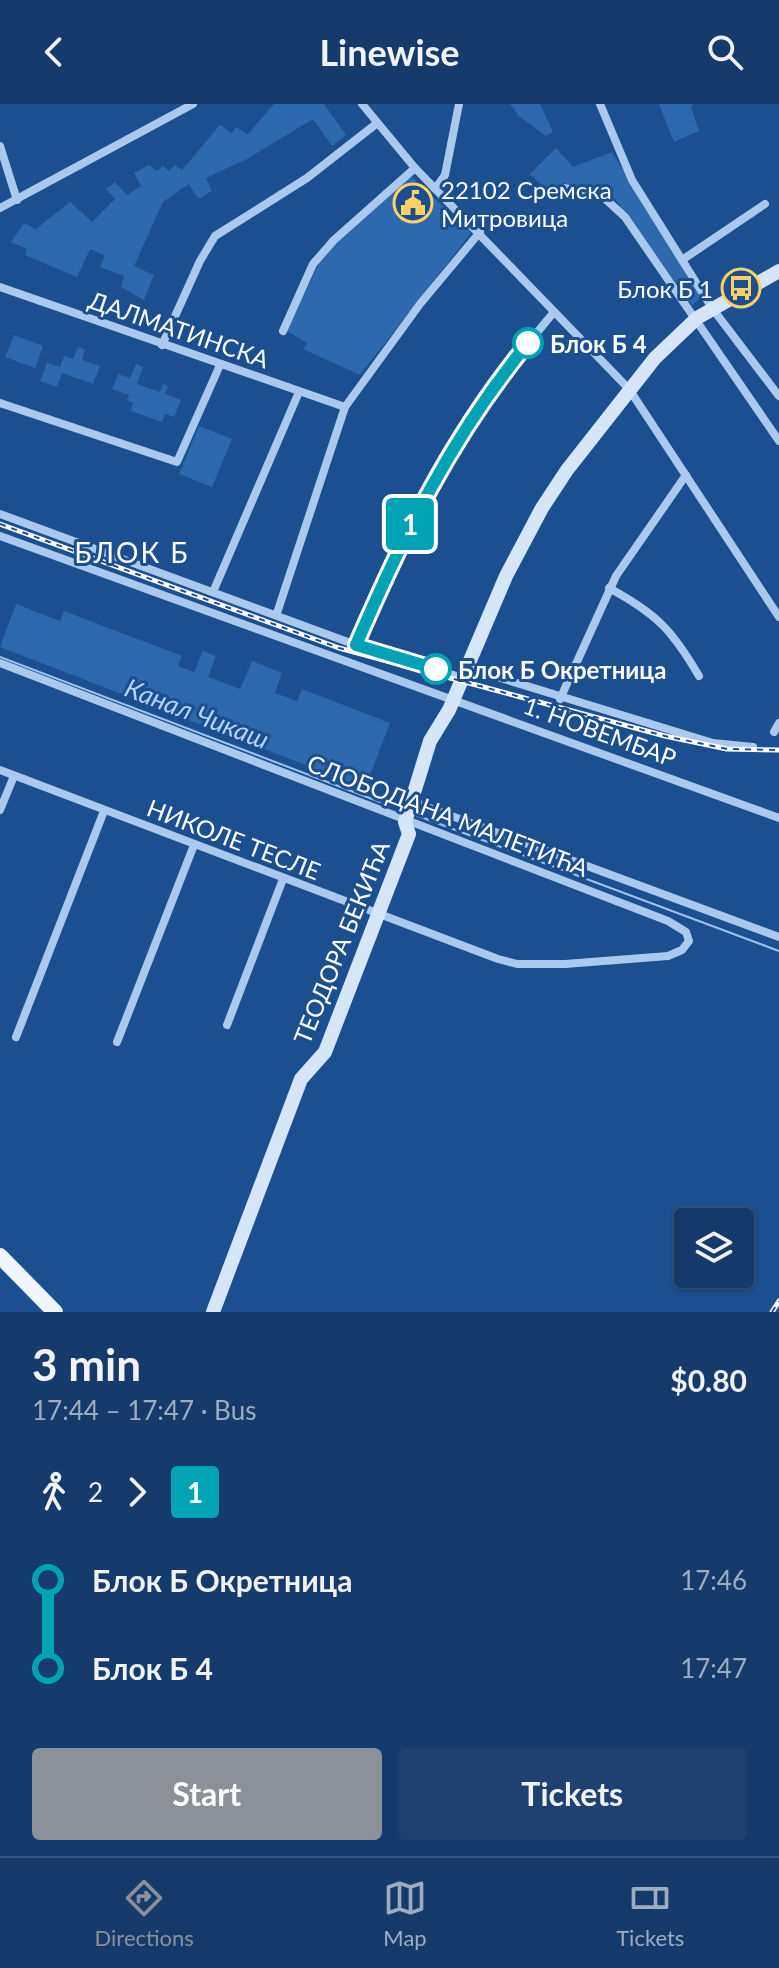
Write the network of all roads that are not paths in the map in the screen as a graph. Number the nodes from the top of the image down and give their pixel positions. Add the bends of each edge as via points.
1 (193, 104) edge
2 (362, 104) edge
3 (459, 104) edge
4 (600, 104) edge
5 (376, 124) junction
6 (0, 146) edge
7 (415, 168) junction
8 (564, 188) dead end
9 (435, 189) junction
10 (17, 200) junction
11 (765, 204) dead end
12 (0, 208) edge
13 (480, 232) junction
14 (682, 260) junction
15 (779, 271) edge
16 (0, 287) edge
17 (712, 308) junction
18 (554, 312) junction
19 (697, 318) junction
20 (283, 331) dead end
21 (162, 345) junction
22 (220, 365) junction
23 (629, 389) junction
24 (299, 392) junction
25 (778, 392) edge
26 (0, 403) edge
27 (345, 407) junction
28 (779, 441) edge
29 (686, 475) junction
30 (0, 514) edge
31 (0, 536) edge
32 (609, 588) junction
33 (213, 592) junction
34 (277, 613) junction
35 (779, 617) edge
36 (356, 645) junction
37 (0, 663) edge
38 (465, 673) junction
39 (699, 676) dead end
40 (454, 698) junction
41 (560, 699) junction
42 (753, 747) dead end
43 (0, 770) edge
44 (14, 776) junction
45 (0, 810) edge
46 (104, 811) junction
47 (408, 811) junction
48 (779, 818) edge
49 (194, 845) junction
50 (283, 879) junction
51 (379, 916) junction
52 (779, 937) edge
53 (686, 945) joint
54 (227, 1025) dead end
55 (16, 1037) dead end
56 (117, 1042) dead end
57 (0, 1256) edge
58 (55, 1312) edge
59 (213, 1312) edge

1 - 10 street
2 - 5 street
3 - 9 street via 445,175
4 - 14 street via 632,180
5 - 7 street
5 - 21 street via 307,178 215,236
6 - 10 street
7 - 9 street
7 - 20 street via 313,264
8 - 19 street via 601,195 615,205
9 - 13 street
10 - 12 street
11 - 14 street
13 - 18 street
13 - 27 street
14 - 17 street
15 - 17 street, ТЕОДОРА БЕКИЋА
16 - 21 street, ДАЛМАТИНСКА
17 - 19 street, ТЕОДОРА БЕКИЋА
17 - 25 street
18 - 23 street
18 - 36 street via 449,451
19 - 23 street, ТЕОДОРА БЕКИЋА
19 - 28 street
21 - 22 street, ДАЛМАТИНСКА
22 - 24 street, ДАЛМАТИНСКА
22 - 26 street via 177,462
23 - 29 street
23 - 38 street, ТЕОДОРА БЕКИЋА via 542,508
24 - 27 street, ДАЛМАТИНСКА
24 - 33 street
27 - 34 street
29 - 32 street
29 - 35 street
30 - 33 street
31 - 40 street, 1. НОВЕМБАР
32 - 39 street via 661,620
32 - 41 street
33 - 34 street
34 - 36 street
36 - 38 street
37 - 47 street, СЛОБОДАНА МАЛЕТИЋА
38 - 40 street, ТЕОДОРА БЕКИЋА
38 - 41 street
40 - 47 street, ТЕОДОРА БЕКИЋА via 430,741
40 - 48 street, 1. НОВЕМБАР
41 - 42 street via 713,743
43 - 44 street, НИКОЛЕ ТЕСЛЕ
44 - 45 street
44 - 46 street, НИКОЛЕ ТЕСЛЕ
46 - 49 street, НИКОЛЕ ТЕСЛЕ
46 - 55 street
47 - 51 street, ТЕОДОРА БЕКИЋА via 409,834
47 - 52 street, СЛОБОДАНА МАЛЕТИЋА
47 - 53 street, СЛОБОДАНА МАЛЕТИЋА via 668,921 690,936
49 - 50 street, НИКОЛЕ ТЕСЛЕ
49 - 56 street
50 - 51 street, НИКОЛЕ ТЕСЛЕ
50 - 54 street
51 - 53 street, НИКОЛЕ ТЕСЛЕ via 517,964 668,956
51 - 59 street, ТЕОДОРА БЕКИЋА via 325,1052 301,1079
57 - 58 main road

